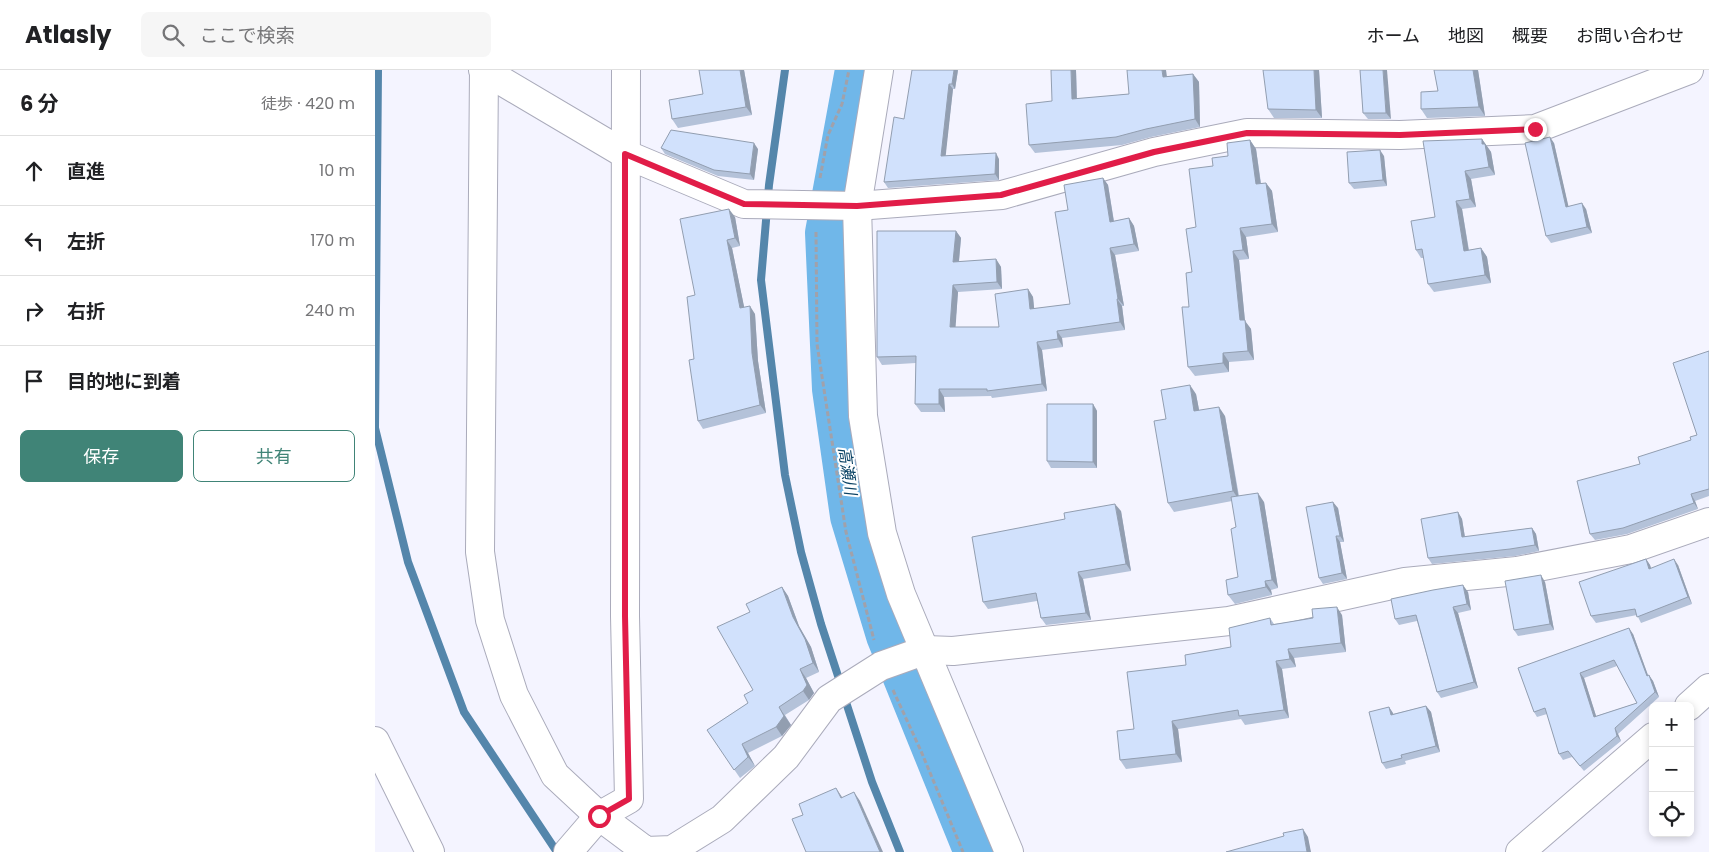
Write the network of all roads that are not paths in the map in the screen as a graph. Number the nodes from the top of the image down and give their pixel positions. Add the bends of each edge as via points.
1 (484, 70) edge
2 (626, 70) edge
3 (879, 70) edge
4 (1689, 70) edge
5 (625, 154) junction
6 (857, 206) junction
7 (1709, 522) edge
8 (926, 650) junction
9 (1709, 688) edge
10 (1693, 702) edge
11 (1649, 740) edge
12 (375, 741) edge
13 (599, 816) junction
14 (430, 852) edge
15 (568, 852) edge
16 (1009, 852) edge
17 (1520, 852) edge

1 - 5 street
1 - 13 street via 480,552 490,620 514,694 555,775
2 - 5 street
3 - 6 street
4 - 6 street via 1535,129 1400,135 1247,133 1154,152 1001,195
5 - 6 street via 744,204
5 - 13 street via 625,616 629,799
6 - 8 street via 863,416 882,533 901,594
7 - 8 street via 1631,549 1517,571 1405,582 1229,621 953,651
8 - 13 street via 881,666 829,699 786,757 722,818 672,850 646,851
8 - 16 street
9 - 10 street
11 - 17 street
12 - 14 street
13 - 15 street

